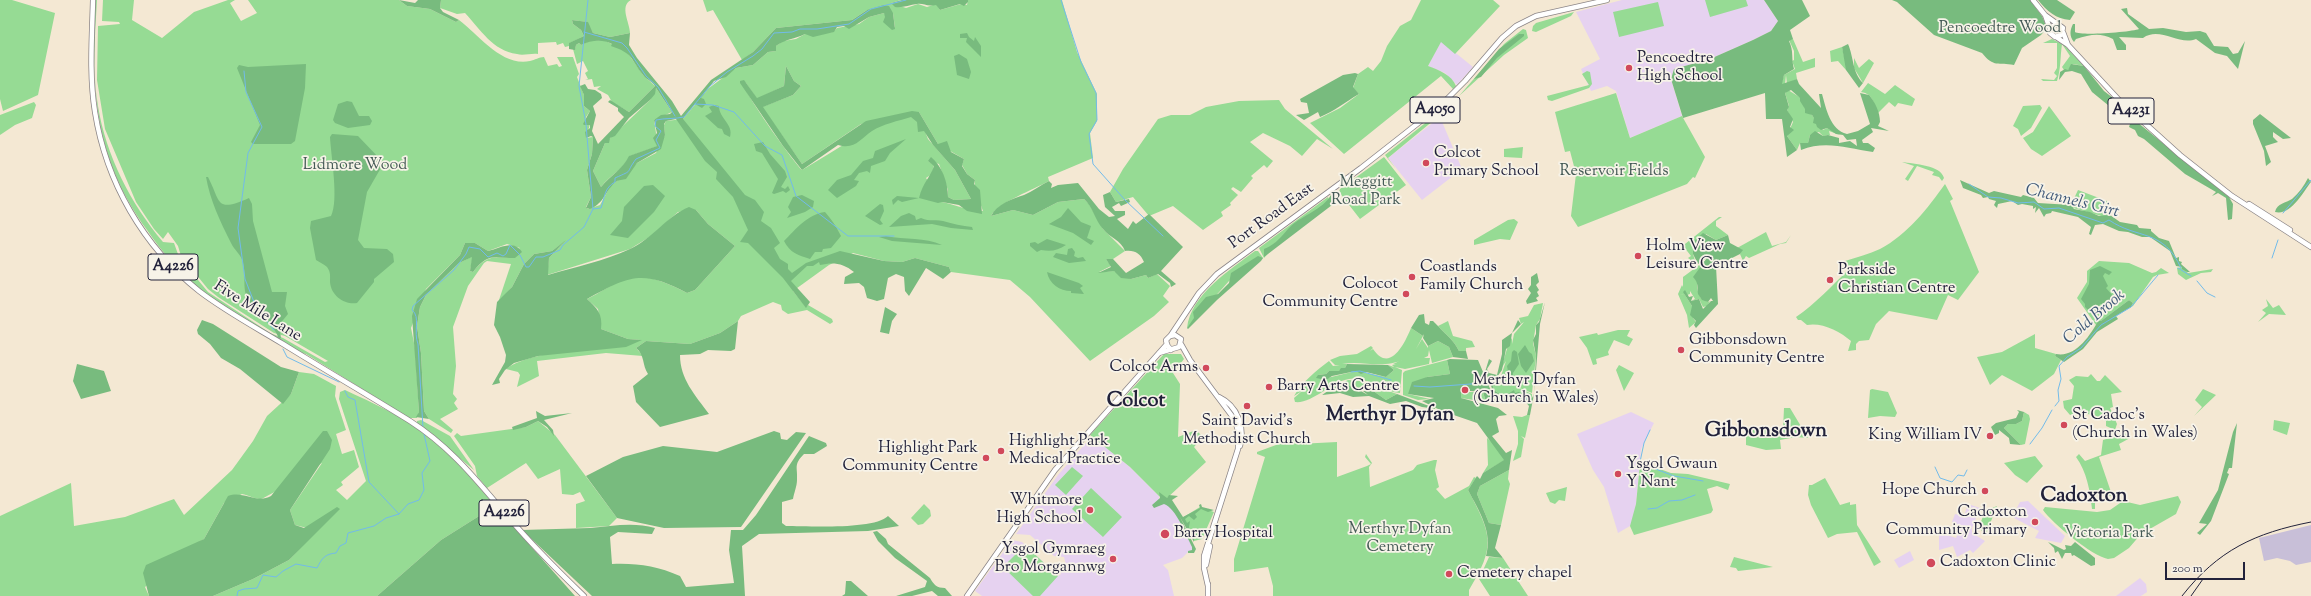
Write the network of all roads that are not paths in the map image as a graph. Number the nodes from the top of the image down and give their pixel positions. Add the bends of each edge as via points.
1 (93, 0) edge
2 (1607, 0) edge
3 (2033, 0) edge
4 (2045, 15) junction
5 (2058, 24) junction
6 (2050, 29) junction
7 (2063, 32) junction
8 (2056, 37) junction
9 (2068, 45) junction
10 (2200, 170) junction
11 (2311, 244) edge
12 (2311, 247) edge
13 (1183, 317) junction
14 (1171, 335) junction
15 (1178, 336) junction
16 (1166, 344) junction
17 (1181, 344) junction
18 (1174, 350) junction
19 (1159, 353) junction
20 (1190, 360) junction
21 (584, 596) edge
22 (967, 596) edge
23 (1208, 596) edge

1 - 21 main road, Five Mile Lane / A4226 via 91,78 100,136 121,193 152,243 178,273 213,301 424,430 464,465 546,559
2 - 13 main road, Port Road East / A4050 via 1516,26 1502,38 1466,82 1440,106 1358,171 1219,272
3 - 4 main road, A4231
4 - 5 main road, A4231
4 - 6 main road, A4231
5 - 6 main road via 2053,24
5 - 7 main road, A4231 via 2062,26
6 - 8 main road, A4231 via 2051,35
7 - 8 main road
7 - 9 main road, A4231
8 - 9 main road, A4231
9 - 10 main road, A4231 via 2120,100
10 - 11 main road, A4231
10 - 12 main road, A4231 via 2241,203
13 - 14 main road, Port Road East / A4050
13 - 15 main road, Port Road East / A4050
14 - 15 main road
14 - 16 main road, A4050 via 1167,338
15 - 17 main road
16 - 18 main road
16 - 19 main road
17 - 18 main road
17 - 20 main road
18 - 19 main road
18 - 20 main road
19 - 22 main road via 1068,454 1010,532
20 - 23 main road via 1234,412 1241,423 1243,436 1204,560

